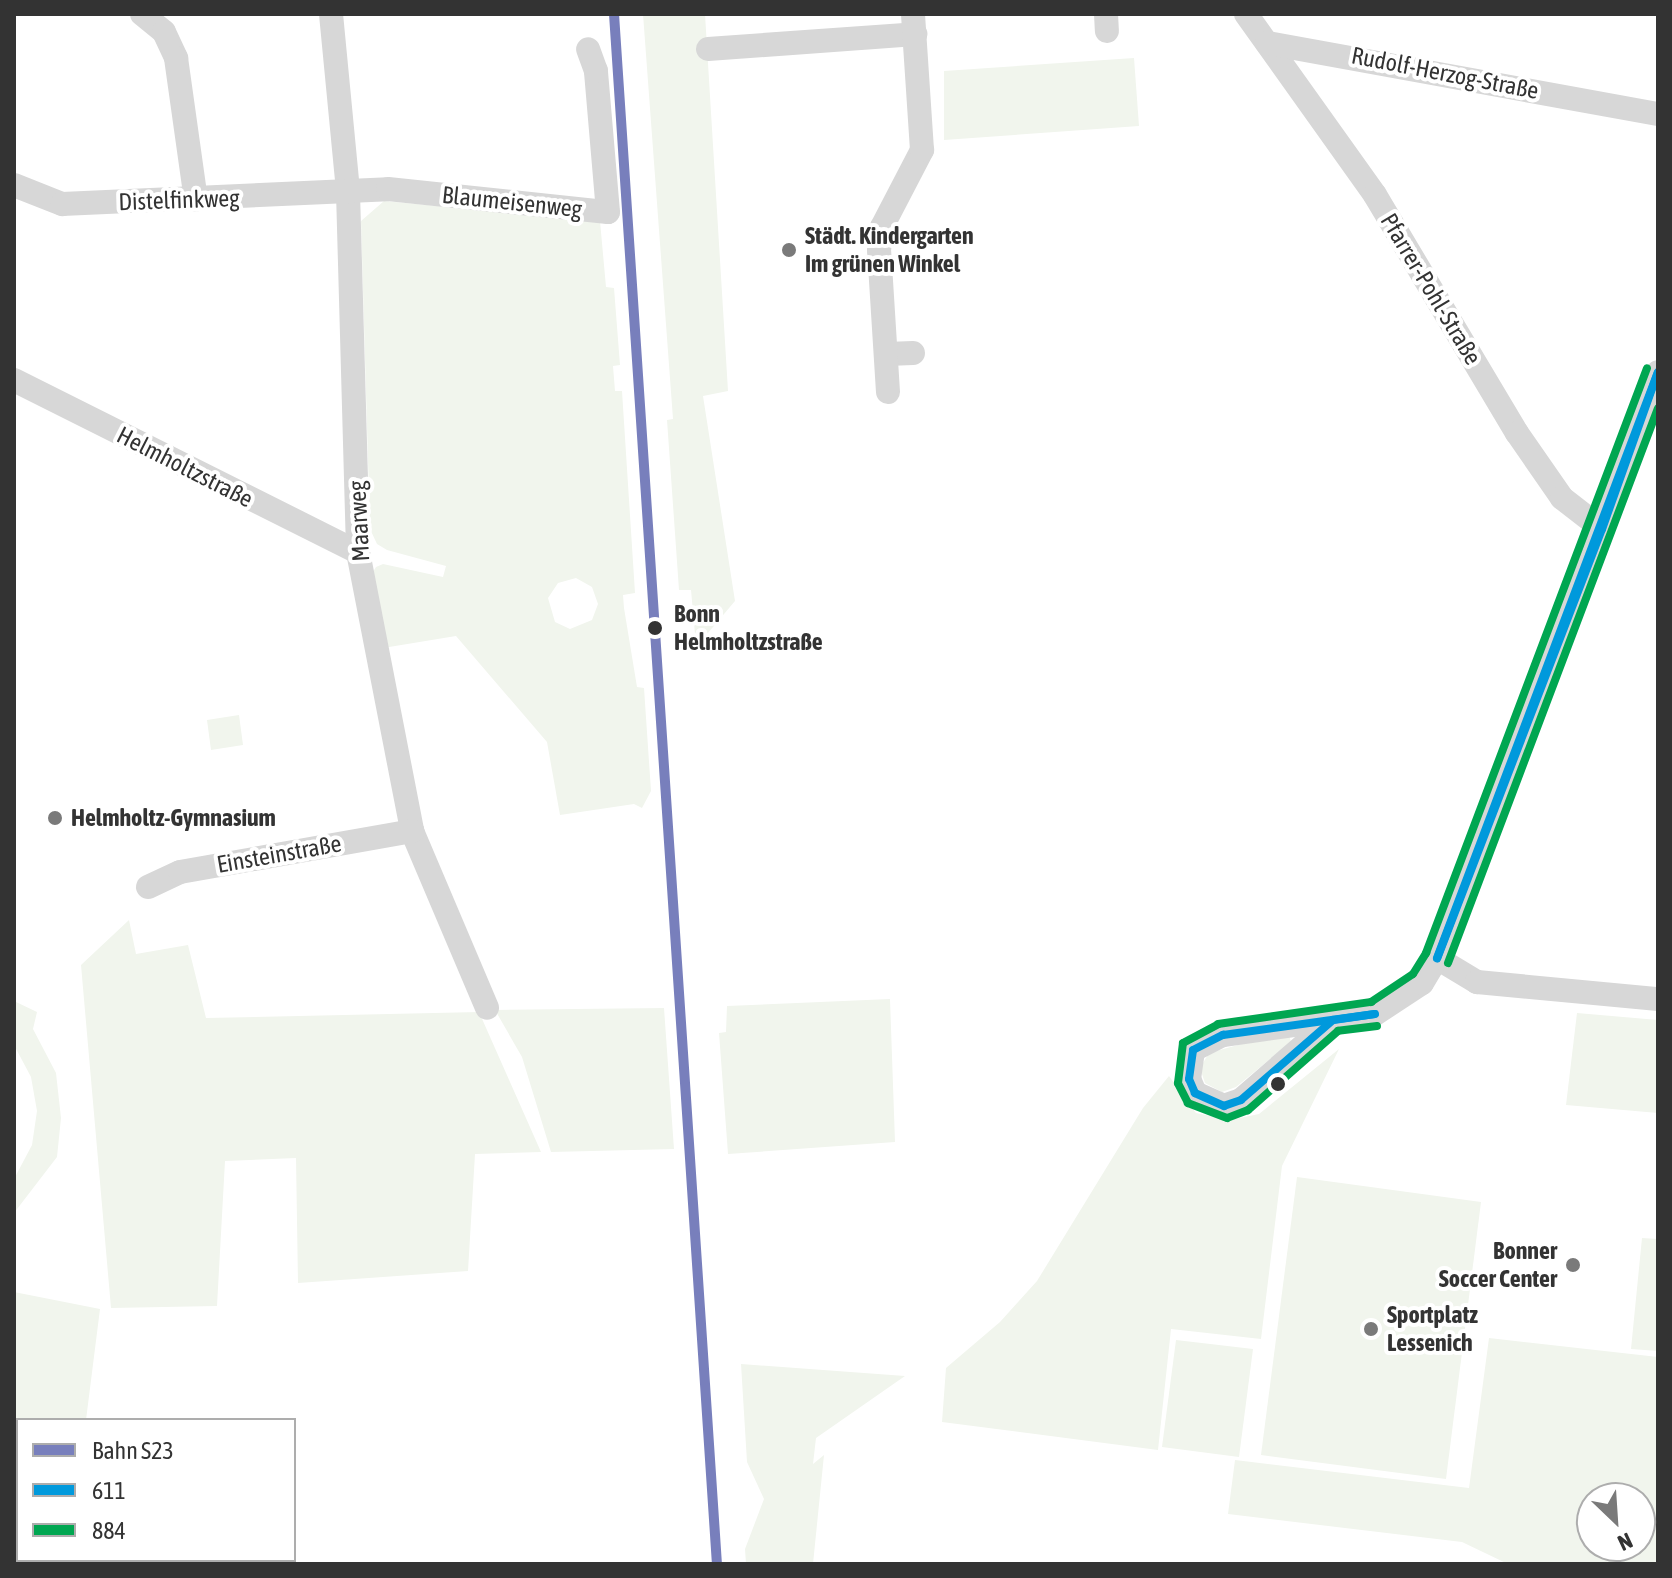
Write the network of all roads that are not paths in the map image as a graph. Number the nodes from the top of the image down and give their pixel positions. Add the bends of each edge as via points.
1 (142, 14) edge
2 (331, 14) edge
3 (1246, 14) edge
4 (914, 24) edge
5 (1267, 43) junction
6 (588, 49) dead end
7 (708, 49) dead end
8 (1658, 114) edge
9 (14, 185) edge
10 (348, 192) junction
11 (196, 200) junction
12 (913, 353) dead end
13 (887, 354) junction
14 (1658, 372) edge
15 (14, 380) edge
16 (888, 392) dead end
17 (1602, 529) junction
18 (358, 552) junction
19 (412, 831) junction
20 (148, 887) dead end
21 (1437, 958) junction
22 (1658, 999) edge
23 (487, 1008) dead end
24 (1333, 1020) junction

1 - 11 street via 164,32 176,58
2 - 10 street, Maarweg
3 - 5 street
4 - 7 street
4 - 13 street via 922,150 882,227
5 - 8 street, Rudolf-Herzog-Straße
5 - 17 street, Pfarrer-Pohl-Straße via 1375,195 1517,433 1562,498
6 - 10 street, Blaumeisenweg via 596,71 608,212 388,189
9 - 11 street, Distelfinkweg via 62,204
10 - 11 street, Distelfinkweg
10 - 18 street, Maarweg
12 - 13 street
13 - 16 street
14 - 17 street
15 - 18 street, Helmholtzstraße
17 - 21 street
18 - 19 street, Maarweg
19 - 20 street, Einsteinstraße via 180,872
19 - 23 street, Maarweg
21 - 22 street via 1477,982
21 - 24 street via 1422,983 1396,1002 1375,1014
24 - 24 street via 1250,1028 1193,1050 1189,1079 1195,1093 1224,1106 1241,1100

